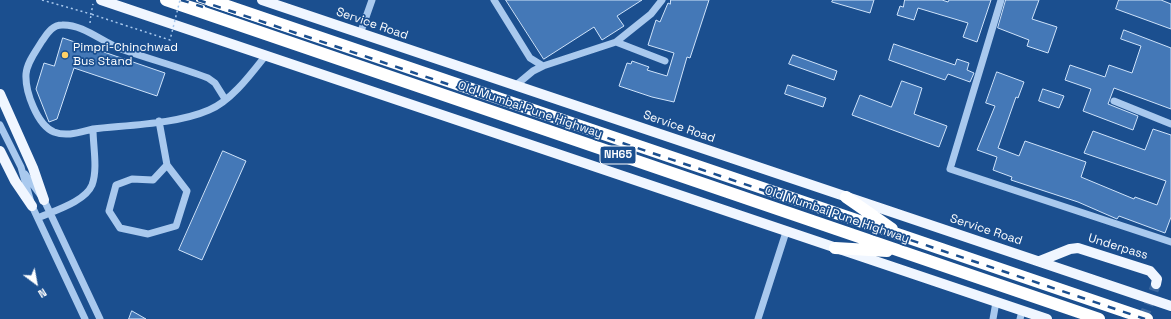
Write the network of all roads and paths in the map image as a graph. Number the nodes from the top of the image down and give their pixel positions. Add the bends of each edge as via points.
1 (42, 0) edge
2 (94, 0) edge
3 (101, 0) edge
4 (166, 0) edge
5 (180, 0) edge
6 (210, 0) edge
7 (262, 0) edge
8 (285, 0) edge
9 (372, 0) edge
10 (494, 0) edge
11 (662, 0) edge
12 (1001, 0) edge
13 (91, 14) junction
14 (309, 17) junction
15 (88, 33) junction
16 (360, 34) junction
17 (616, 42) junction
18 (266, 55) junction
19 (665, 62) dead end
20 (543, 66) junction
21 (515, 86) junction
22 (0, 94) edge
23 (225, 99) junction
24 (1114, 101) dead end
25 (159, 121) junction
26 (1171, 124) edge
27 (0, 125) edge
28 (93, 129) junction
29 (0, 151) edge
30 (167, 165) junction
31 (21, 167) junction
32 (846, 197) junction
33 (44, 200) junction
34 (32, 206) junction
35 (50, 213) junction
36 (38, 218) junction
37 (786, 232) junction
38 (905, 238) junction
39 (1171, 242) edge
40 (835, 248) junction
41 (902, 252) junction
42 (1040, 261) junction
43 (1156, 284) dead end
44 (996, 302) junction
45 (1171, 306) edge
46 (1021, 315) edge
47 (85, 319) edge
48 (100, 319) edge
49 (758, 319) edge
50 (994, 319) edge
51 (1047, 319) edge
52 (1099, 319) edge
53 (1147, 319) edge

1 - 13 path
2 - 13 path
3 - 18 main road
4 - 41 highway, Old Mumbai Pune Highway / NH65
5 - 13 path, bridge via 170,40
6 - 38 highway, Old Mumbai Pune Highway / NH65
7 - 14 main road, Service Road
8 - 14 main road
9 - 16 street
10 - 20 street via 530,58
11 - 17 street via 652,14
12 - 39 street via 950,169
13 - 15 path
14 - 16 main road, Service Road
15 - 23 street via 119,48 208,78 215,83
15 - 28 street via 72,26 60,25 51,28 31,59 26,73 27,89 45,126 54,132 69,134
16 - 21 main road, Service Road
17 - 19 street
17 - 20 street
18 - 23 street via 248,78
18 - 37 main road
20 - 21 street
21 - 32 main road, Service Road
22 - 33 main road via 33,168
23 - 25 street via 210,110 189,117
24 - 26 street
25 - 28 street
25 - 30 street
27 - 31 street
28 - 35 street via 92,185 86,194 70,205
29 - 34 main road
30 - 30 street via 186,191 176,226 148,234 120,228 109,211 116,185 132,179 154,180
31 - 33 street
31 - 34 street
32 - 38 highway
32 - 42 main road, Service Road
33 - 35 street
34 - 36 street
35 - 36 street
35 - 48 street
36 - 47 street
37 - 40 main road
37 - 49 street
38 - 53 highway, Old Mumbai Pune Highway / NH65
40 - 41 highway
40 - 44 main road
41 - 52 highway, Old Mumbai Pune Highway / NH65
42 - 43 main road, Underpass via 1078,248 1150,271 1156,279
42 - 45 main road, Service Road
44 - 46 main road
44 - 50 street
46 - 51 main road

